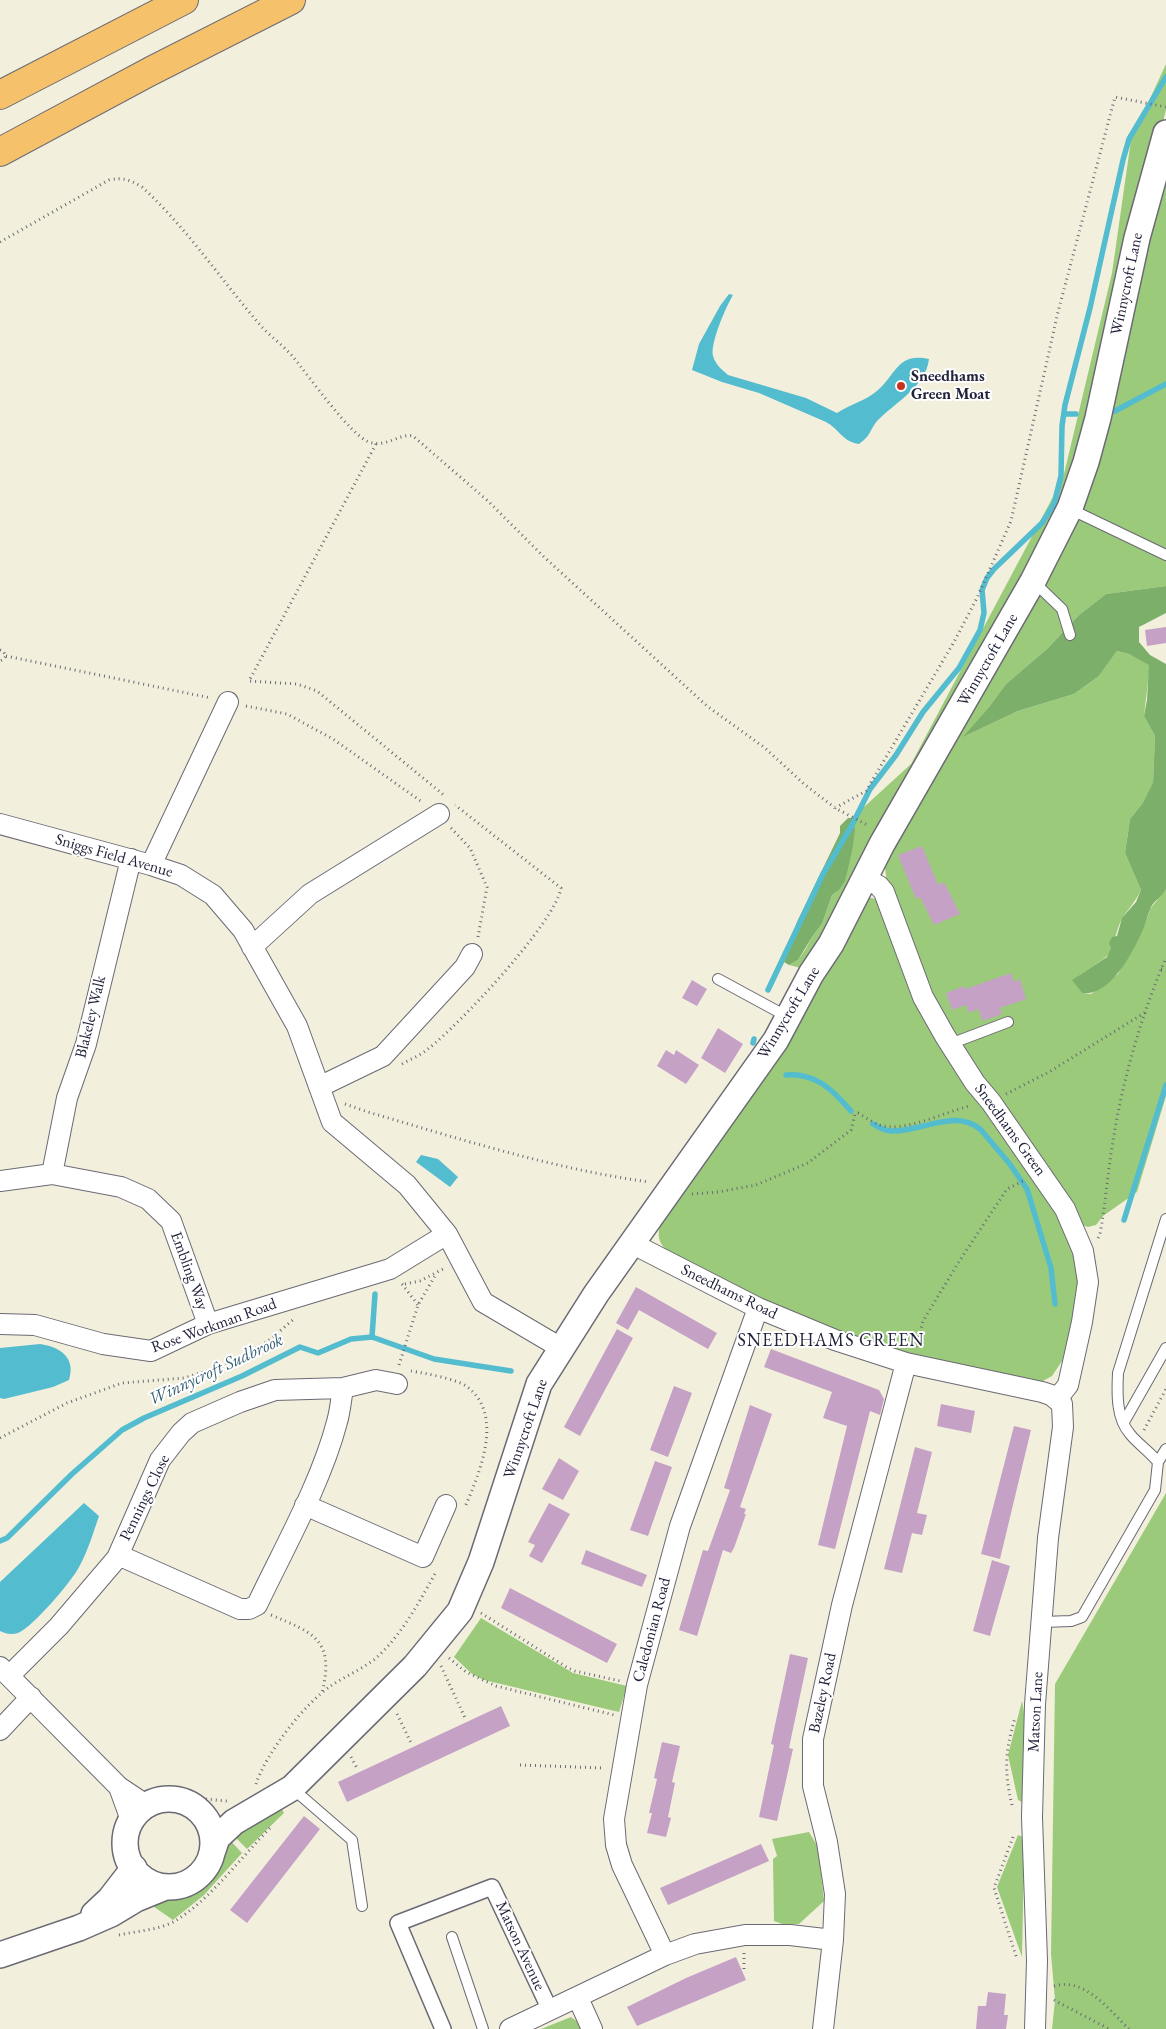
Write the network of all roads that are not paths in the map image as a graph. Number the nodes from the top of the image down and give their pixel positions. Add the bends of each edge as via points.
1 (184, 0) edge
2 (291, 0) edge
3 (0, 95) edge
4 (1166, 133) edge
5 (0, 152) edge
6 (1070, 508) junction
7 (1166, 555) edge
8 (1033, 581) junction
9 (1070, 635) dead end
10 (228, 702) road end
11 (446, 805) road end
12 (0, 824) edge
13 (131, 859) junction
14 (151, 866) junction
15 (865, 878) junction
16 (252, 947) junction
17 (472, 954) road end
18 (718, 979) dead end
19 (788, 1017) junction
20 (1008, 1022) dead end
21 (950, 1044) junction
22 (319, 1087) junction
23 (52, 1174) junction
24 (0, 1181) edge
25 (1166, 1219) edge
26 (447, 1234) junction
27 (633, 1244) junction
28 (758, 1308) junction
29 (0, 1324) edge
30 (208, 1324) junction
31 (561, 1348) junction
32 (1166, 1348) edge
33 (906, 1363) junction
34 (401, 1373) road end
35 (342, 1388) junction
36 (1057, 1399) junction
37 (1124, 1422) junction
38 (1166, 1449) edge
39 (1158, 1462) junction
40 (305, 1505) junction
41 (454, 1510) road end
42 (117, 1558) junction
43 (1042, 1622) junction
44 (5, 1671) edge
45 (31, 1697) junction
46 (0, 1730) edge
47 (292, 1788) junction
48 (259, 1797) junction
49 (137, 1812) junction
50 (202, 1814) junction
51 (211, 1856) junction
52 (126, 1865) junction
53 (163, 1888) junction
54 (362, 1906) dead end
55 (79, 1928) junction
56 (452, 1937) dead end
57 (833, 1940) junction
58 (0, 1955) edge
59 (665, 1955) junction
60 (578, 1998) junction
61 (550, 2010) junction
62 (443, 2029) edge
63 (483, 2029) edge
64 (510, 2029) edge
65 (592, 2029) edge
66 (823, 2029) edge
67 (1035, 2029) edge

1 - 3 highway
2 - 5 highway
4 - 6 street, Winnycroft Lane via 1136,238 1098,418
6 - 7 lane
6 - 8 street, Winnycroft Lane
8 - 9 lane via 1062,609
8 - 15 street, Winnycroft Lane
10 - 14 street
11 - 16 street via 310,894
12 - 13 street, Sniggs Field Avenue
13 - 14 street, Sniggs Field Avenue
13 - 23 street, Blakeley Walk via 86,1044 67,1098
14 - 16 street, Sniggs Field Avenue via 181,876 213,895 243,930
15 - 19 street, Winnycroft Lane
15 - 21 street, Sneedhams Green via 884,892 924,997
16 - 22 street, Sniggs Field Avenue via 297,1026
17 - 22 street via 464,967 383,1056
18 - 19 lane
19 - 27 street, Winnycroft Lane via 776,1040 663,1186
20 - 21 lane
21 - 36 street, Sneedhams Green via 1065,1209 1083,1251 1088,1282 1082,1322 1068,1385
22 - 26 street, Sniggs Field Avenue via 332,1122 407,1186
23 - 24 street, Embling Way
23 - 30 street, Embling Way via 121,1187 148,1199 160,1210 171,1221
25 - 37 lane via 1118,1373 1117,1391
26 - 30 street, Rose Workman Road via 390,1269
26 - 31 street, Sniggs Field Avenue via 483,1302
27 - 28 street, Sneedhams Road
27 - 31 street, Winnycroft Lane
28 - 33 street, Sneedhams Road via 835,1340
28 - 59 street, Caledonian Road via 680,1526 637,1685 614,1819 622,1865
29 - 30 street, Rose Workman Road via 35,1325 103,1344 150,1351
31 - 47 street, Winnycroft Lane via 538,1384 481,1562 466,1599 436,1654 415,1666
32 - 37 lane
33 - 36 street, Sneedhams Road via 1042,1392
33 - 57 street, Bazeley Road via 842,1605 813,1739 813,1786 836,1894
34 - 35 street, Pennings Close
35 - 40 street via 338,1420
35 - 42 street, Pennings Close via 275,1390 192,1423 160,1460
36 - 43 street, Matson Lane via 1063,1408 1063,1427 1048,1538
37 - 39 lane via 1129,1433
38 - 39 lane
39 - 43 lane via 1155,1490 1082,1617 1072,1621
40 - 41 street via 423,1557
40 - 42 street, Pennings Close via 257,1605 249,1610 240,1609 126,1558
42 - 44 street, Pennings Close via 59,1626
43 - 67 street, Matson Lane via 1035,1704 1032,1817 1038,1988
44 - 45 street
45 - 46 street
45 - 49 street via 119,1787
47 - 48 street, Winnycroft Lane
47 - 54 lane via 352,1840
48 - 50 street, Winnycroft Lane
48 - 51 street, Winnycroft Lane via 217,1838
49 - 50 street via 163,1799 178,1800
49 - 52 street via 126,1831
50 - 51 street via 210,1827 213,1841
51 - 53 street, Winnycroft Lane via 195,1879
52 - 53 street
52 - 55 street via 110,1899
53 - 55 street
55 - 58 street
56 - 63 lane
57 - 59 street, Matson Avenue via 790,1935 745,1935 695,1944
57 - 66 street, Bazeley Road
59 - 60 street, Matson Avenue
60 - 61 street, Matson Avenue
60 - 65 street
61 - 62 street, Matson Avenue via 492,1887 398,1923
61 - 64 street, Matson Avenue

